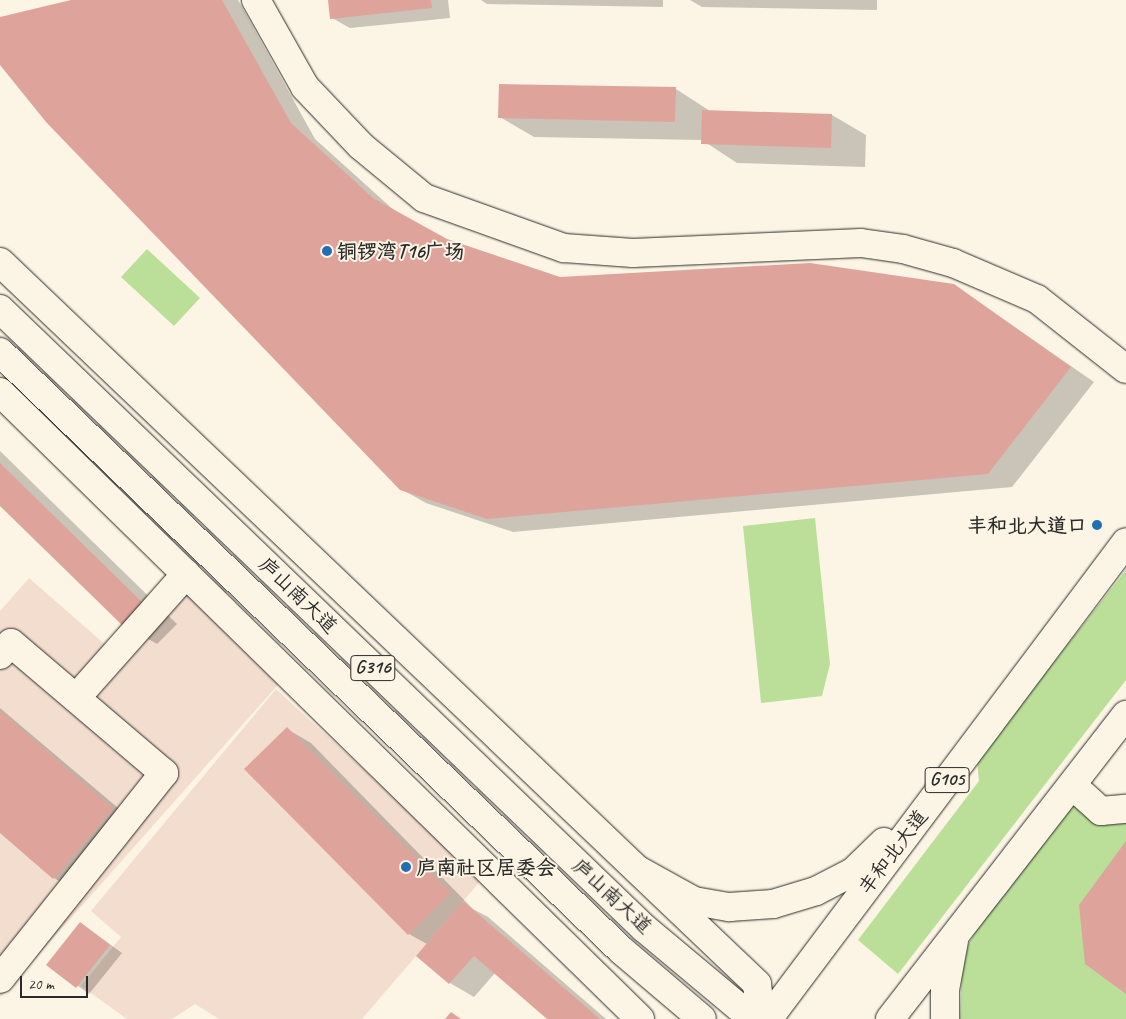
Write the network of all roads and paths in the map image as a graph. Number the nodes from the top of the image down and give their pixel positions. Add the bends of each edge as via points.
1 (256, 0) edge
2 (0, 262) edge
3 (0, 309) edge
4 (0, 352) edge
5 (1126, 369) edge
6 (0, 392) edge
7 (1126, 542) edge
8 (186, 574) junction
9 (0, 655) edge
10 (76, 698) junction
11 (1126, 715) edge
12 (944, 784) junction
13 (1072, 785) junction
14 (1126, 809) edge
15 (638, 870) junction
16 (956, 934) junction
17 (0, 979) edge
18 (640, 1019) edge
19 (702, 1019) edge
20 (753, 1019) edge
21 (761, 1019) edge
22 (768, 1019) edge
23 (890, 1019) edge
24 (944, 1019) edge

1 - 5 main road via 305,88 361,146 424,198 564,248 633,253 861,243 903,249 953,263 1037,299
2 - 15 main road
3 - 20 main road, 庐山南大道 / G316 via 644,928
4 - 19 main road, 庐山南大道 / G316 via 614,943
6 - 8 main road
7 - 12 main road, 丰和北大道 / G105
8 - 10 main road
8 - 18 main road
9 - 10 main road via 11,643
10 - 17 main road via 164,773
11 - 13 main road
12 - 15 main road via 852,872 816,891 773,904 729,907 694,901
12 - 22 main road, 丰和北大道 / G105
13 - 14 main road via 1101,811
13 - 16 main road
15 - 21 main road via 757,984
16 - 23 main road
16 - 24 main road via 944,990

